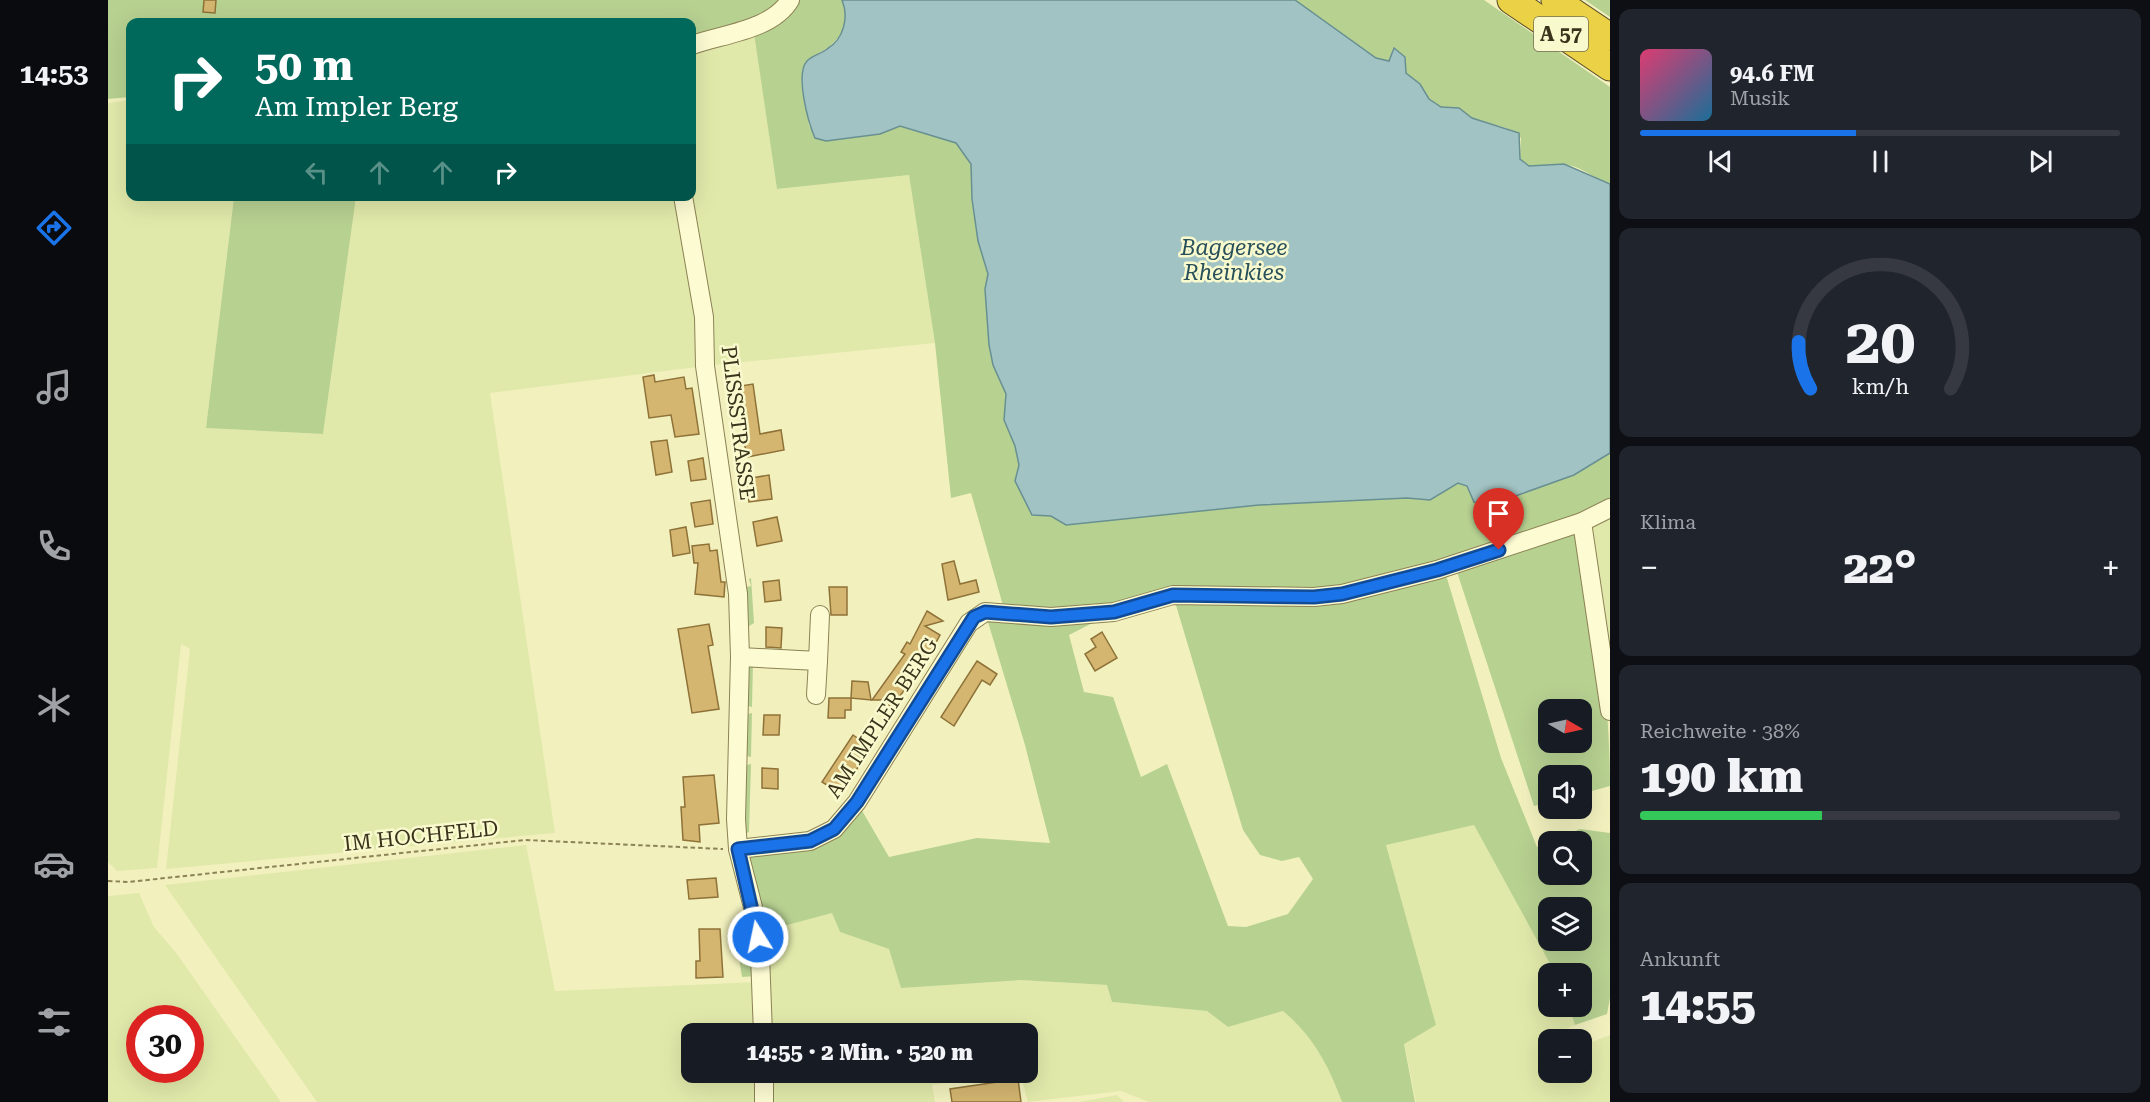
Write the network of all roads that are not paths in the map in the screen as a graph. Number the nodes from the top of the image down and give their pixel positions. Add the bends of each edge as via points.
1 (790, 0) edge
2 (1511, 0) edge
3 (1555, 0) edge
4 (1610, 37) edge
5 (696, 44) edge
6 (1610, 67) edge
7 (684, 201) edge
8 (1610, 508) edge
9 (1582, 522) junction
10 (820, 615) dead end
11 (740, 657) junction
12 (818, 661) junction
13 (816, 695) dead end
14 (1610, 711) edge
15 (738, 849) junction
16 (763, 1023) edge
17 (764, 1083) edge
18 (764, 1102) edge

1 - 5 street via 768,20
2 - 6 highway, A 57
3 - 4 highway, A 57
7 - 11 street, PLISSSTRASSE via 704,317 705,366 738,594
8 - 9 street
9 - 14 street
9 - 15 street, AM IMPLER BERG via 1437,570 1342,594 1173,595 1114,612 1051,617 985,612 969,623 857,802 834,829 810,841
10 - 12 street
11 - 12 street
11 - 15 street, PLISSSTRASSE
12 - 13 street
15 - 16 street, PLISSSTRASSE via 756,919
17 - 18 street

